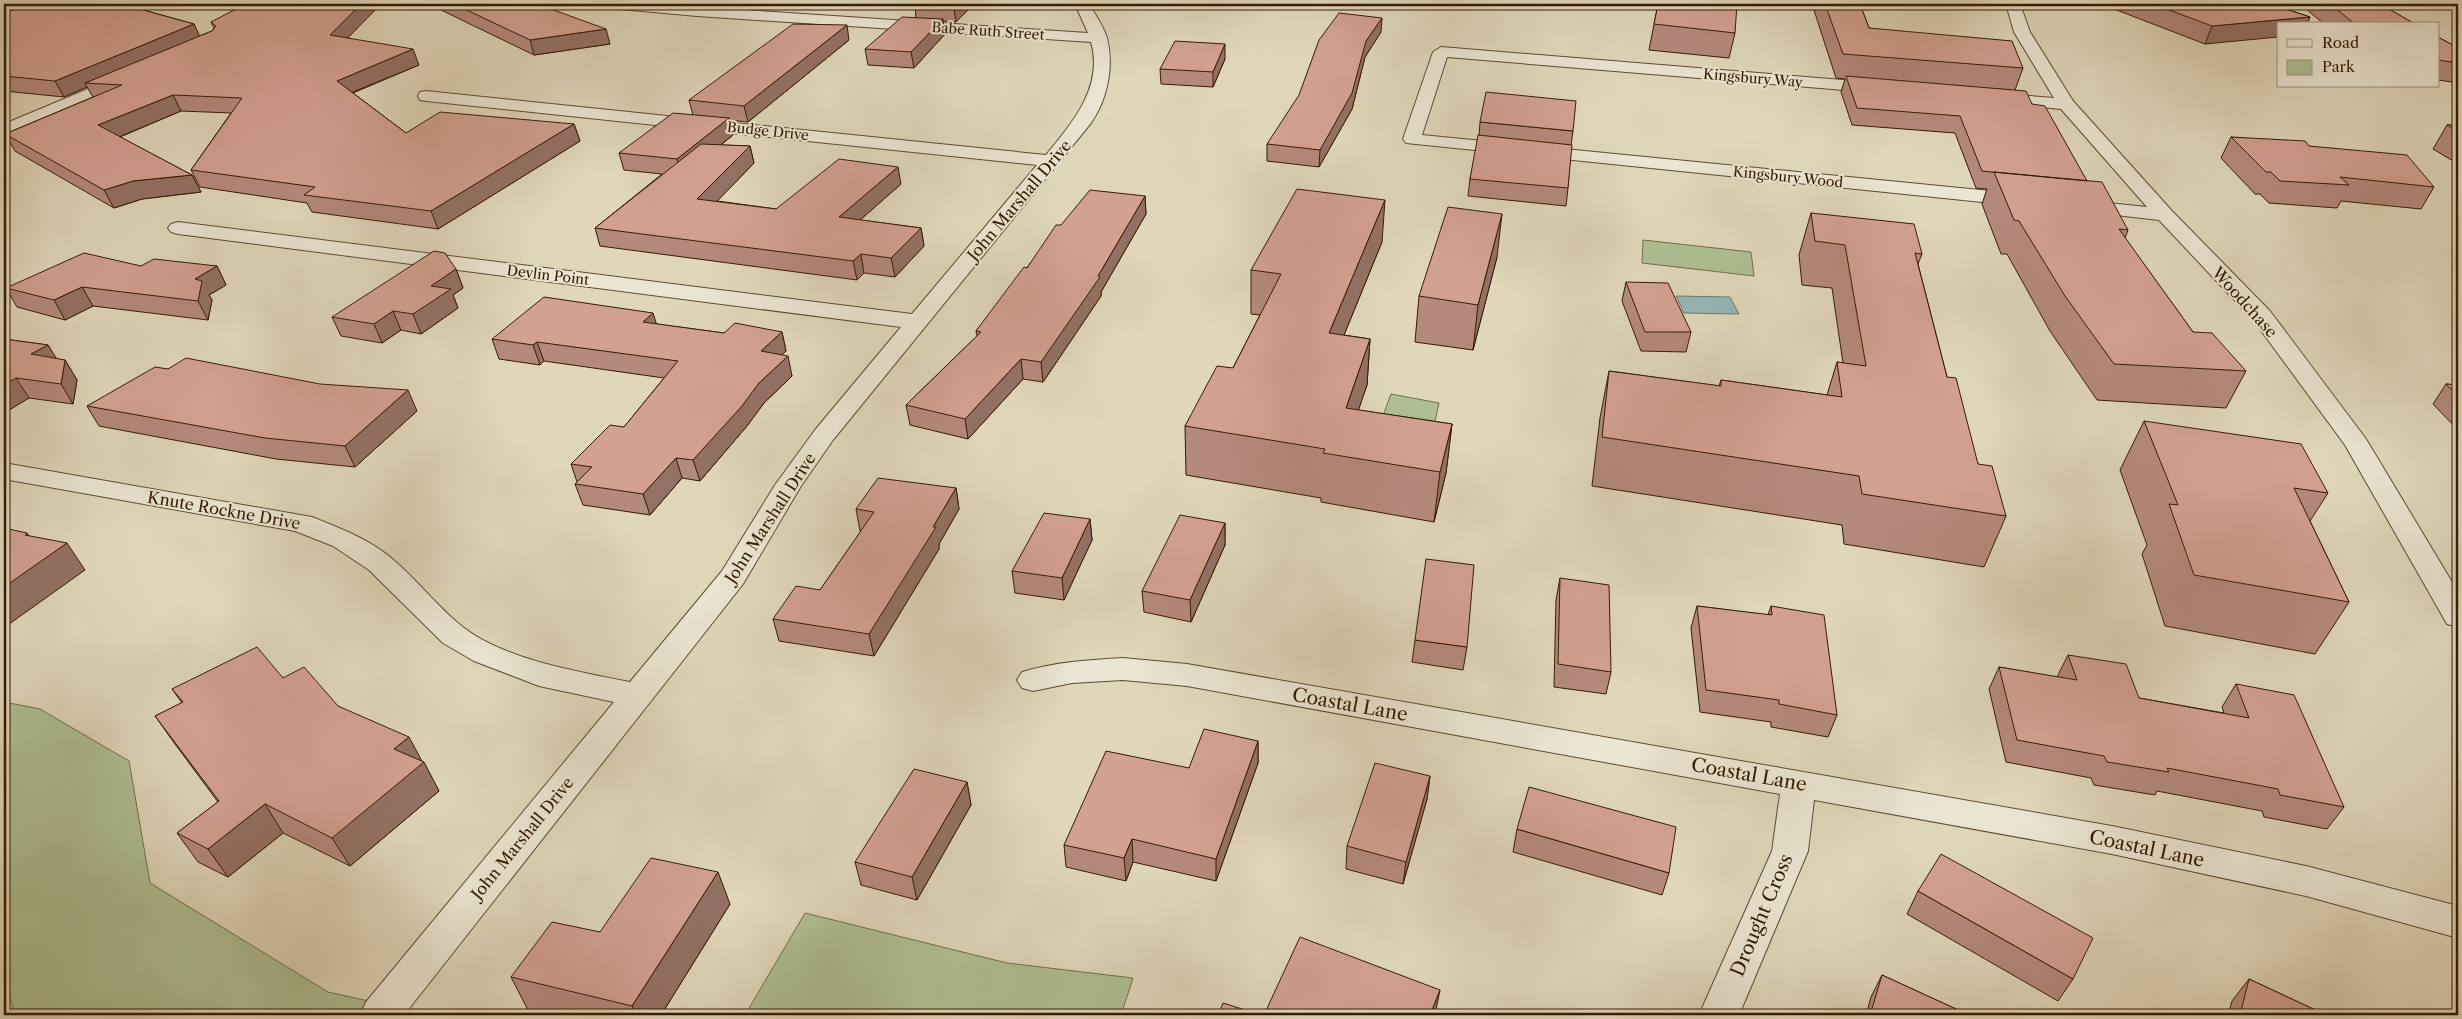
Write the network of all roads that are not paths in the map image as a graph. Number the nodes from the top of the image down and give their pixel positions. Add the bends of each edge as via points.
1 (609, 4) edge
2 (1082, 4) edge
3 (2013, 4) edge
4 (1099, 38) junction
5 (140, 72) edge
6 (1897, 90) edge
7 (426, 96) dead end
8 (1977, 96) edge
9 (2066, 104) junction
10 (4, 130) edge
11 (1412, 139) joint
12 (1052, 161) junction
13 (2036, 202) edge
14 (2066, 205) edge
15 (2164, 215) junction
16 (178, 228) dead end
17 (918, 322) junction
18 (4, 471) edge
19 (2458, 616) edge
20 (1033, 680) dead end
21 (636, 696) junction
22 (1799, 783) junction
23 (2458, 922) edge
24 (380, 1015) edge
25 (1719, 1015) edge

1 - 4 street, Babe Ruth Street
2 - 4 street, John Marshall Drive
3 - 9 street, Woodchase via 2022,32
4 - 12 street, John Marshall Drive via 1104,70 1098,91 1085,119
5 - 10 street
6 - 11 street, Kingsbury Way via 1441,52
7 - 12 street, Budge Drive
8 - 9 street
9 - 15 street, Woodchase
11 - 13 street, Kingsbury Wood
12 - 17 street, John Marshall Drive
14 - 15 street
15 - 19 street, Woodchase via 2262,316 2357,444
16 - 17 street, Devlin Point
17 - 21 street, John Marshall Drive via 824,435 788,485 733,577
18 - 21 street, Knute Rockne Drive via 302,523 342,540 379,564 454,636 485,653 550,678
20 - 22 street, Coastal Lane via 1072,672 1123,669 1187,675
21 - 24 street, John Marshall Drive
22 - 23 street, Coastal Lane via 2112,840 2296,879
22 - 25 street, Drought Cross via 1790,851

